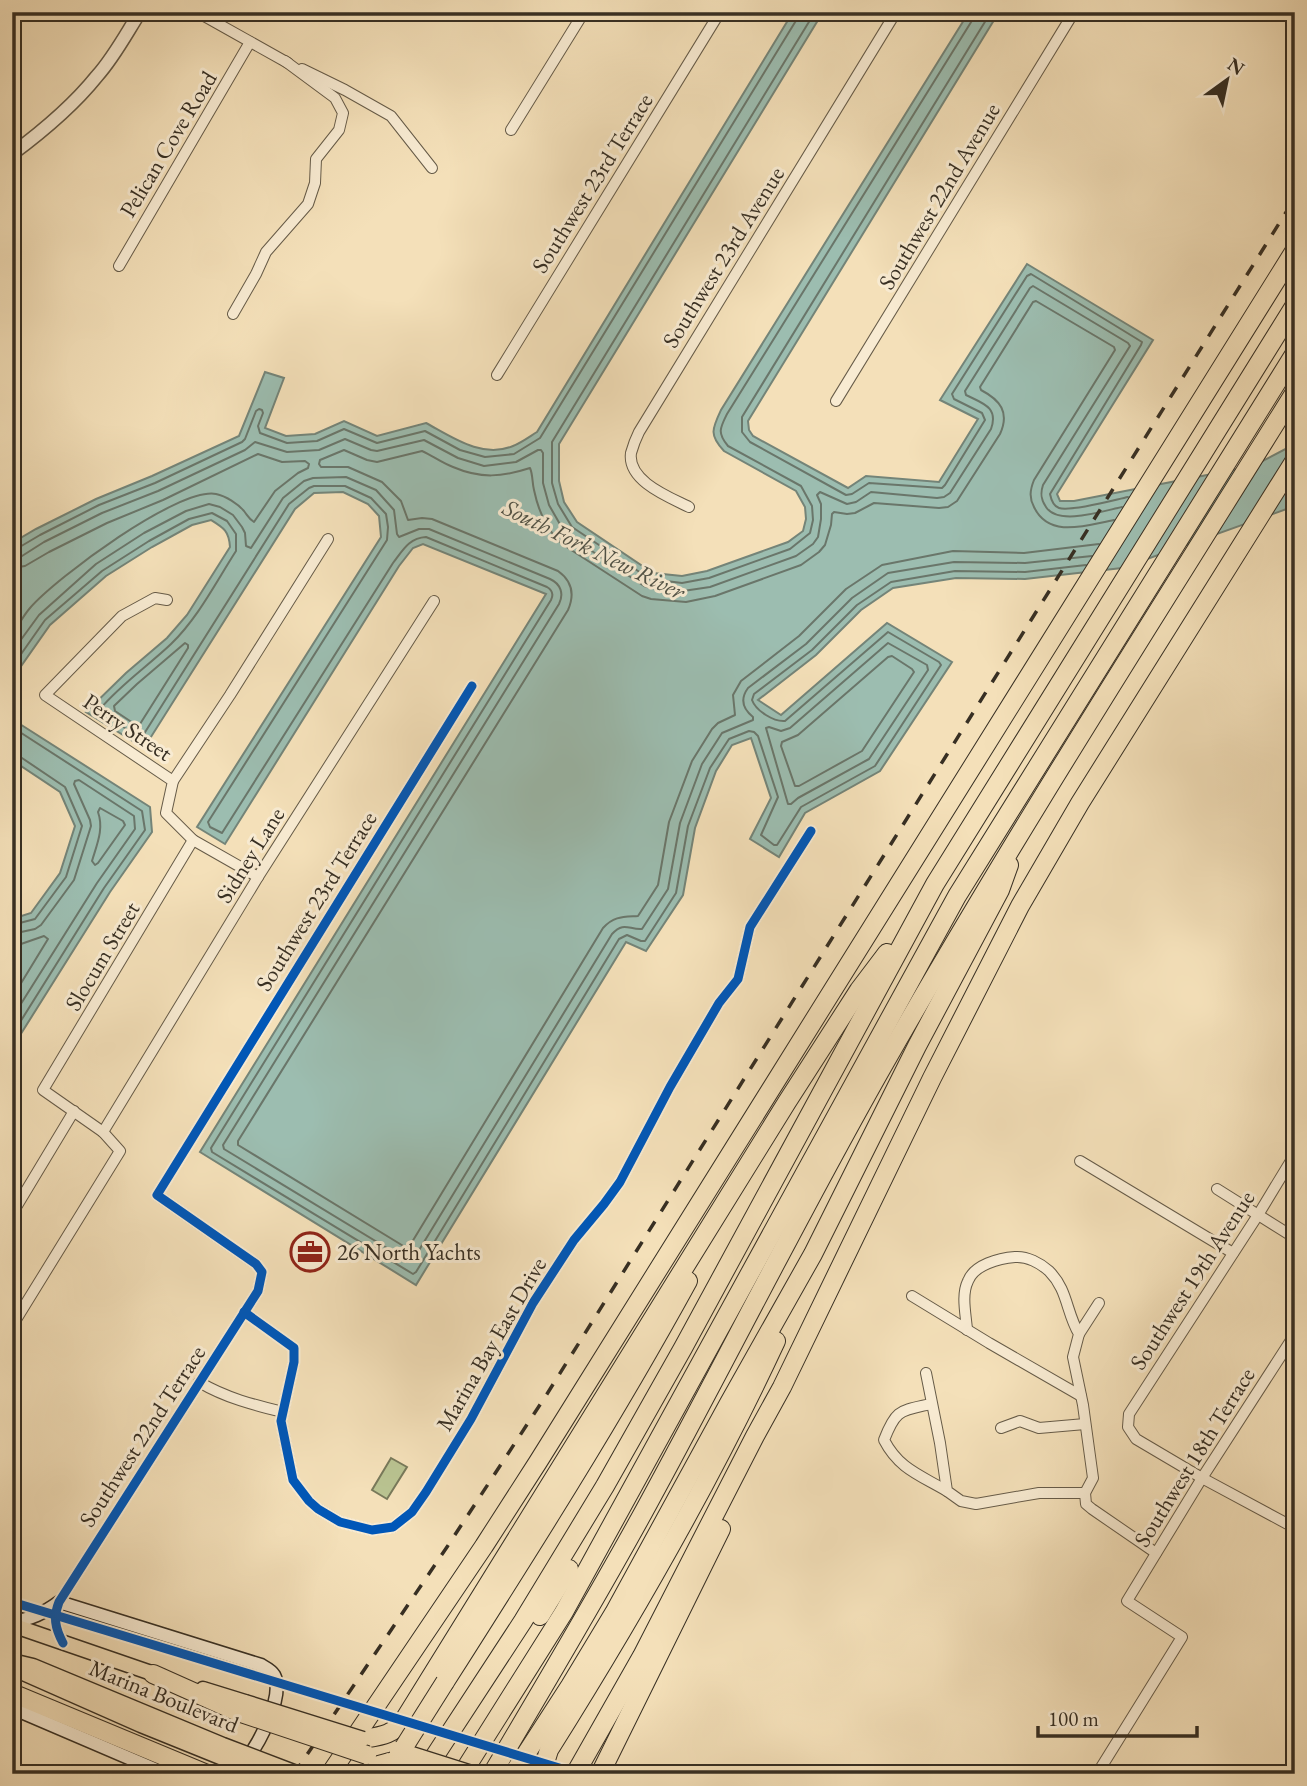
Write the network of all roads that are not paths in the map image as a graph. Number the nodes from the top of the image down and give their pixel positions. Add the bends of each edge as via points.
1 (140, 12) edge
2 (197, 12) edge
3 (584, 12) edge
4 (720, 12) edge
5 (896, 12) edge
6 (1074, 12) edge
7 (250, 42) junction
8 (285, 61) junction
9 (511, 130) dead end
10 (12, 154) edge
11 (432, 168) dead end
12 (1295, 250) edge
13 (118, 265) dead end
14 (1295, 305) edge
15 (233, 314) dead end
16 (1295, 327) edge
17 (1295, 353) edge
18 (497, 375) dead end
19 (1295, 392) edge
20 (836, 401) dead end
21 (1295, 460) edge
22 (689, 507) dead end
23 (328, 539) dead end
24 (167, 600) dead end
25 (435, 601) dead end
26 (472, 686) dead end
27 (173, 780) junction
28 (811, 831) dead end
29 (193, 840) junction
30 (258, 877) junction
31 (945, 889) junction
32 (920, 909) junction
33 (980, 912) junction
34 (74, 1111) junction
35 (103, 1132) junction
36 (1295, 1154) edge
37 (753, 1157) junction
38 (1080, 1161) dead end
39 (1217, 1189) dead end
40 (12, 1214) edge
41 (1258, 1215) junction
42 (1295, 1238) edge
43 (1233, 1253) junction
44 (813, 1254) junction
45 (258, 1291) joint
46 (912, 1296) dead end
47 (1099, 1303) dead end
48 (244, 1312) junction
49 (12, 1326) edge
50 (967, 1330) junction
51 (1079, 1334) junction
52 (1295, 1334) edge
53 (926, 1373) dead end
54 (200, 1382) junction
55 (782, 1387) junction
56 (1081, 1396) junction
57 (932, 1404) junction
58 (283, 1412) junction
59 (1085, 1424) junction
60 (1001, 1428) dead end
61 (1202, 1478) junction
62 (947, 1491) junction
63 (1085, 1493) junction
64 (1295, 1528) edge
65 (1156, 1553) junction
66 (59, 1602) junction
67 (12, 1624) edge
68 (63, 1643) junction
69 (12, 1661) edge
70 (12, 1668) edge
71 (153, 1674) joint
72 (12, 1693) edge
73 (12, 1708) edge
74 (368, 1746) junction
75 (391, 1762) edge
76 (204, 1773) edge
77 (166, 1774) edge
78 (231, 1774) edge
79 (262, 1774) edge
80 (299, 1774) edge
81 (330, 1774) edge
82 (372, 1774) edge
83 (423, 1774) edge
84 (429, 1774) edge
85 (435, 1774) edge
86 (462, 1774) edge
87 (475, 1774) edge
88 (492, 1774) edge
89 (513, 1774) edge
90 (544, 1774) edge
91 (575, 1774) edge
92 (600, 1774) edge
93 (1097, 1774) edge

1 - 10 main road via 98,76 40,134
2 - 7 street
3 - 9 street
4 - 18 street, Southwest 23rd Terrace
5 - 22 street, Southwest 23rd Avenue via 639,432 631,455 635,472 651,488
6 - 20 street, Southwest 22nd Avenue
7 - 8 street
7 - 13 street, Pelican Cove Road
8 - 11 street via 390,116
8 - 15 street via 334,98 343,113 339,131 316,159 308,204 266,251
12 - 81 highway via 506,1513
14 - 31 highway
16 - 31 highway
17 - 31 highway via 1197,510
19 - 33 highway via 1022,829 1000,890
21 - 55 highway via 1020,906
23 - 27 street
24 - 27 street, Perry Street via 155,598 122,616 45,695
25 - 30 street, Sidney Lane
26 - 45 street, Southwest 23rd Terrace via 157,1195 256,1264 262,1272
27 - 29 street, Perry Street via 166,813
28 - 58 street, Marina Bay East Drive via 750,928 738,979 670,1087 620,1182 573,1240 533,1303 471,1419 412,1512 393,1527 372,1530 340,1522 318,1509 293,1480
29 - 30 street, Perry Street
29 - 34 street, Slocum Street via 43,1090
30 - 35 street, Sidney Lane
31 - 32 highway
31 - 85 highway via 924,919 568,1571
31 - 86 highway via 564,1612
32 - 37 highway via 859,990
32 - 83 highway via 612,1475
33 - 44 highway
33 - 88 highway via 884,1063 600,1592
34 - 35 street
34 - 40 street
35 - 49 street via 120,1151
36 - 41 street, Southwest 19th Avenue
37 - 74 highway via 404,1720
37 - 75 highway, bridge via 649,1352 539,1534
38 - 43 street
39 - 41 street
41 - 42 street
41 - 43 street, Southwest 19th Avenue
43 - 61 street, Southwest 19th Avenue via 1129,1414 1128,1427 1136,1439
44 - 89 highway via 603,1632
44 - 90 highway via 718,1461 549,1751
45 - 48 street, Southwest 22nd Terrace
46 - 50 street
47 - 51 street
48 - 54 street, Southwest 22nd Terrace
48 - 58 street, Marina Bay East Drive via 294,1348
50 - 51 street via 967,1281 978,1268 1015,1257 1041,1264 1062,1286
50 - 56 street
51 - 56 street via 1073,1357
52 - 61 street, Southwest 18th Terrace
53 - 57 street
54 - 58 street via 242,1402
54 - 66 street, Southwest 22nd Terrace
55 - 91 highway via 648,1645
55 - 92 highway via 766,1440
56 - 59 street
57 - 62 street
57 - 62 street via 901,1411 891,1421 884,1440 902,1465
59 - 60 street via 1039,1428 1020,1422
59 - 63 street via 1093,1478
61 - 64 street
61 - 65 street, Southwest 18th Terrace
62 - 63 street via 976,1504 1039,1493
63 - 65 street via 1092,1510
65 - 93 street, Southwest 18th Terrace via 1127,1601 1182,1637
66 - 67 main road, Southwest 22nd Terrace
66 - 68 street via 55,1623
66 - 78 main road via 271,1671 275,1696 270,1717 244,1762
67 - 68 main road, Marina Boulevard
68 - 71 main road, Marina Boulevard
69 - 80 main road, Marina Boulevard, bridge
70 - 79 main road, Marina Boulevard, bridge
71 - 74 highway, bridge
72 - 76 highway
73 - 77 main road
74 - 75 highway
75 - 82 highway via 379,1765
75 - 84 highway, bridge
75 - 87 main road, bridge

